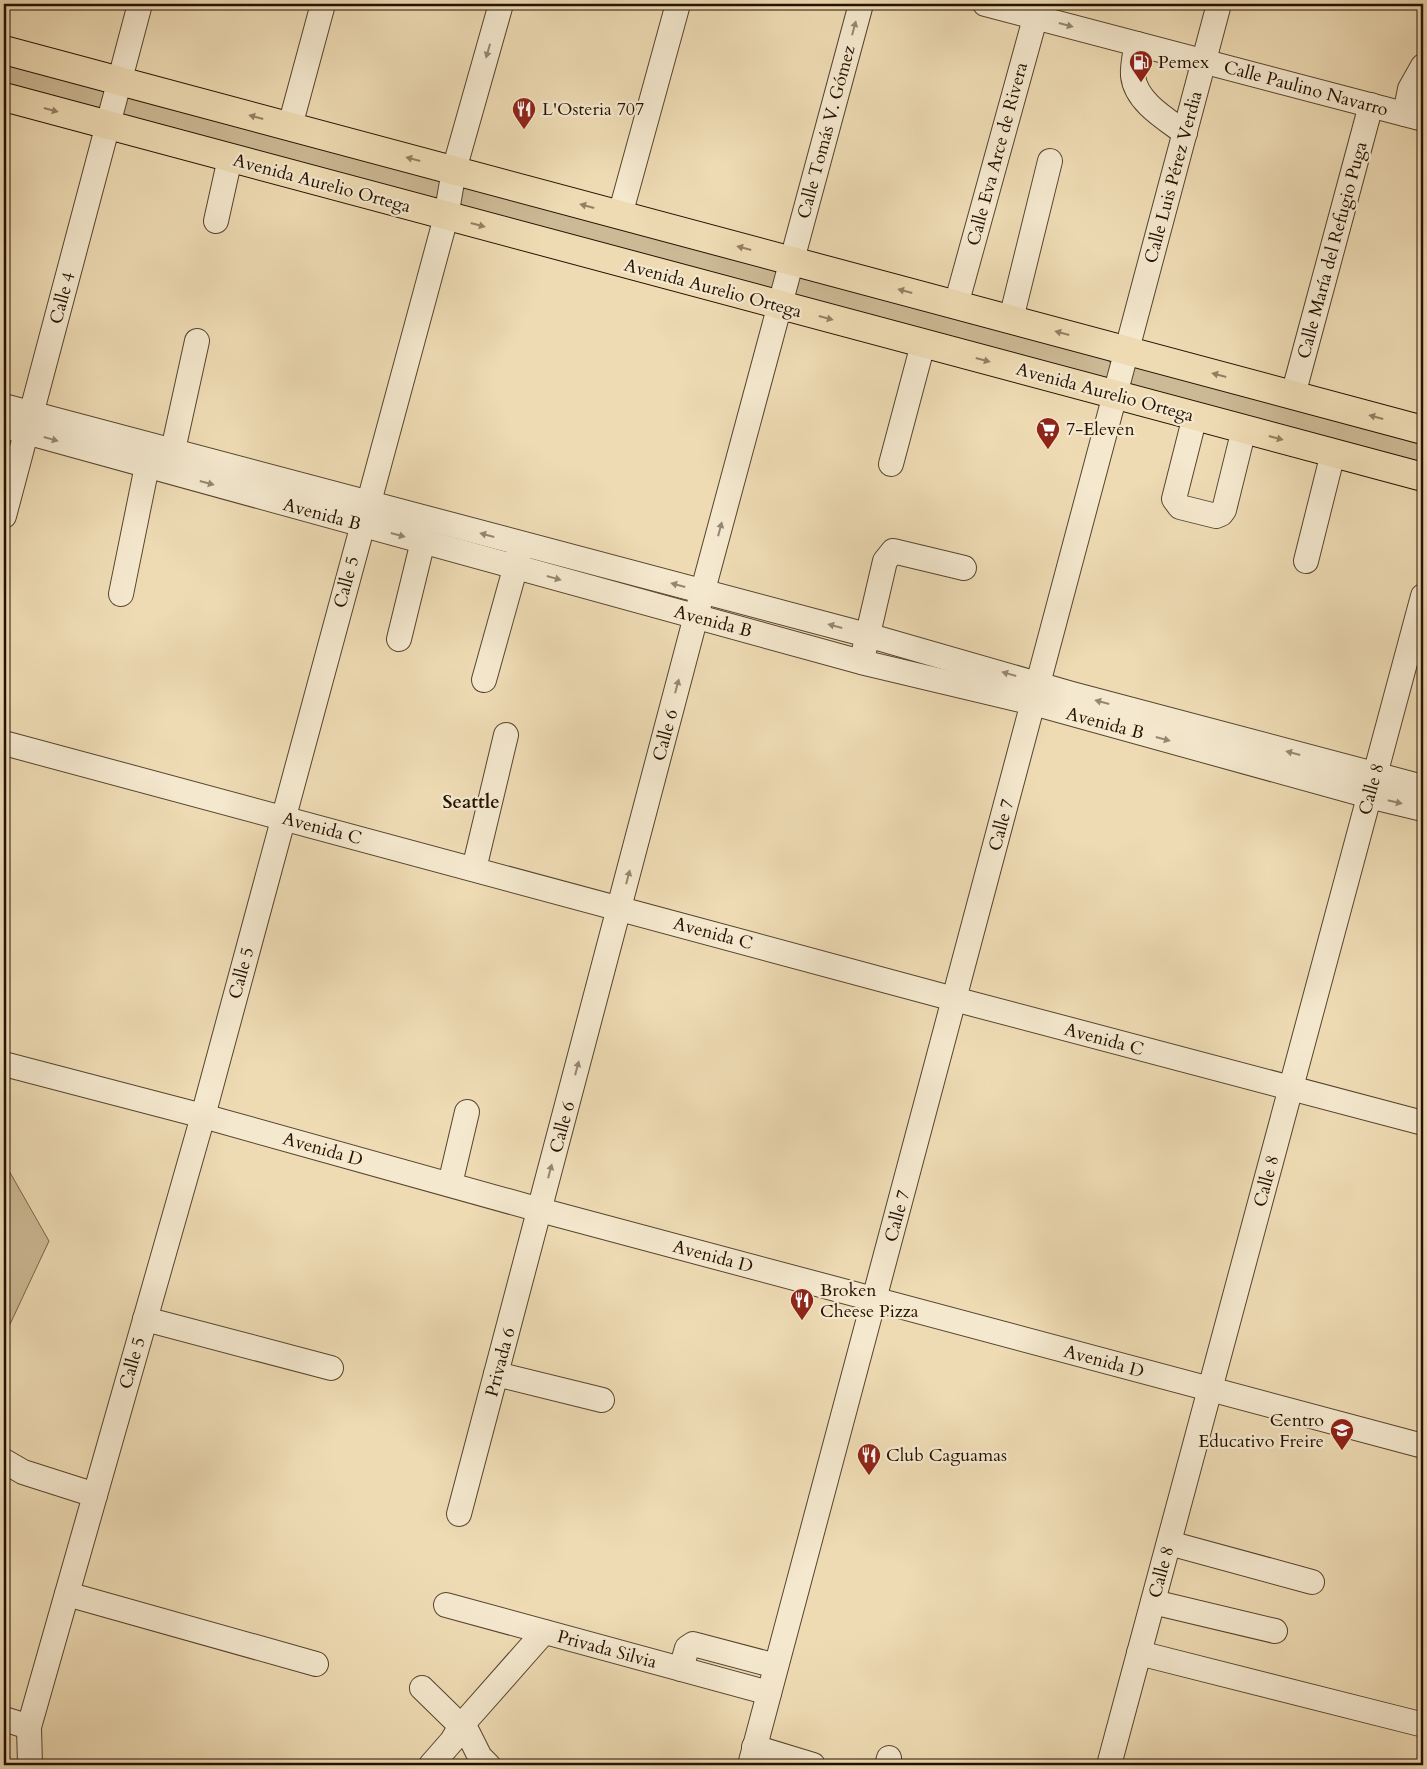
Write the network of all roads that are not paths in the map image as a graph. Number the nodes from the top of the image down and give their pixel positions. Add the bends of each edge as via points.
1 (140, 4) edge
2 (323, 4) edge
3 (501, 4) edge
4 (678, 4) edge
5 (860, 4) edge
6 (985, 4) edge
7 (1219, 4) edge
8 (1037, 10) edge
9 (1136, 44) junction
10 (4, 50) edge
11 (1204, 62) junction
12 (1423, 66) edge
13 (119, 81) junction
14 (4, 97) edge
15 (1371, 105) junction
16 (1414, 116) edge
17 (107, 125) junction
18 (290, 126) junction
19 (1185, 133) junction
20 (230, 158) junction
21 (1050, 161) dead end
22 (454, 170) junction
23 (620, 215) junction
24 (446, 217) junction
25 (216, 221) dead end
26 (791, 261) junction
27 (779, 305) junction
28 (956, 305) junction
29 (1011, 319) junction
30 (197, 341) dead end
31 (923, 344) junction
32 (1126, 350) junction
33 (1114, 395) junction
34 (1293, 395) junction
35 (4, 406) edge
36 (1195, 416) junction
37 (21, 423) edge
38 (1244, 429) junction
39 (1423, 430) edge
40 (173, 450) junction
41 (1333, 453) junction
42 (891, 464) dead end
43 (147, 466) junction
44 (1423, 477) edge
45 (234, 478) junction
46 (365, 514) junction
47 (4, 516) edge
48 (423, 542) junction
49 (523, 544) junction
50 (1306, 560) dead end
51 (516, 567) junction
52 (964, 568) dead end
53 (703, 592) junction
54 (121, 594) dead end
55 (1423, 596) edge
56 (696, 616) junction
57 (867, 635) junction
58 (399, 639) dead end
59 (861, 662) junction
60 (484, 680) dead end
61 (1036, 693) junction
62 (506, 735) dead end
63 (4, 743) edge
64 (1372, 786) junction
65 (1423, 787) edge
66 (1423, 808) edge
67 (283, 818) junction
68 (474, 869) junction
69 (620, 908) junction
70 (954, 999) junction
71 (4, 1064) edge
72 (1291, 1088) junction
73 (467, 1112) dead end
74 (203, 1116) junction
75 (1423, 1123) edge
76 (450, 1184) junction
77 (540, 1210) junction
78 (875, 1299) junction
79 (145, 1318) junction
80 (330, 1368) dead end
81 (496, 1374) junction
82 (1210, 1390) junction
83 (602, 1400) dead end
84 (1423, 1446) edge
85 (4, 1461) edge
86 (95, 1495) junction
87 (459, 1514) dead end
88 (1169, 1543) junction
89 (1312, 1582) dead end
90 (67, 1594) junction
91 (1153, 1602) junction
92 (446, 1605) dead end
93 (1275, 1631) dead end
94 (552, 1634) junction
95 (1139, 1653) junction
96 (316, 1664) dead end
97 (776, 1666) junction
98 (681, 1669) junction
99 (422, 1688) dead end
100 (769, 1692) junction
101 (4, 1718) edge
102 (1420, 1724) dead end
103 (29, 1727) junction
104 (460, 1733) junction
105 (752, 1761) edge
106 (30, 1765) edge
107 (431, 1765) edge
108 (488, 1765) edge
109 (813, 1765) edge
110 (1109, 1765) edge

1 - 13 street, Calle 4
2 - 18 street
3 -> 22 street, Calle 5
4 - 23 street
26 -> 5 street, Calle Tomás V. Gómez
6 - 8 street, Calle Paulino Navarro
7 - 11 street, Calle Luis Pérez Verdia
8 -> 9 street, Calle Paulino Navarro
8 - 28 street, Calle Eva Arce de Rivera
9 - 11 street, Calle Paulino Navarro
9 - 19 street via 1133,76 1139,91 1148,104
10 - 13 main road
11 - 15 street, Calle Paulino Navarro
11 - 19 street, Calle Luis Pérez Verdia
12 - 16 street via 1410,89
13 - 17 street, Calle 4
18 -> 13 main road
14 -> 17 main road, Avenida Aurelio Ortega
15 - 16 street, Calle Paulino Navarro
15 - 34 street, Calle María del Refugio Puga
17 - 20 main road, Avenida Aurelio Ortega
17 - 37 street, Calle 4
22 -> 18 main road
19 - 32 street, Calle Luis Pérez Verdia
20 - 24 main road, Avenida Aurelio Ortega
20 - 25 street
21 - 29 street
23 -> 22 main road
22 - 24 street, Calle 5
26 -> 23 main road
24 -> 27 main road, Avenida Aurelio Ortega
24 - 46 street, Calle 5
26 - 27 street, Calle 6
28 -> 26 main road
27 -> 31 main road, Avenida Aurelio Ortega
53 -> 27 street, Calle 6
28 - 29 main road
32 -> 29 main road
30 - 40 street
31 -> 33 main road, Avenida Aurelio Ortega
31 - 42 street
32 - 33 street, Calle 7
34 -> 32 main road
33 - 36 main road, Avenida Aurelio Ortega
33 - 61 street, Calle 7
39 -> 34 main road
35 - 37 street, Avenida B
36 - 38 main road, Avenida Aurelio Ortega
36 - 38 street via 1174,499 1180,507 1216,516 1221,514
37 - 40 street, Avenida B
37 -> 43 street, Avenida B
37 - 47 street, Calle 4
38 -> 41 main road, Avenida Aurelio Ortega
40 - 45 street, Avenida B
41 - 44 main road, Avenida Aurelio Ortega
41 - 50 street
43 -> 45 street, Avenida B
43 - 54 street
45 - 46 street, Avenida B
46 -> 48 street, Avenida B
49 -> 46 street, Avenida B
46 - 67 street, Calle 5
48 - 51 street, Avenida B
48 - 58 street
49 - 51 street
53 -> 49 street, Avenida B
51 -> 56 street, Avenida B
51 - 60 street
52 - 57 street via 893,551 885,561
53 - 56 street, Calle 6
57 -> 53 street, Avenida B
55 - 64 street, Calle 8
56 - 59 street, Avenida B
69 -> 56 street, Calle 6
57 - 59 street
61 -> 57 street, Avenida B
59 - 61 street, Avenida B
61 - 64 street, Avenida B
61 - 70 street, Calle 7
62 - 68 street
63 - 67 street, Avenida C
64 - 65 street, Avenida B
64 -> 66 street, Avenida B
64 - 72 street, Calle 8
67 - 68 street, Avenida C
67 - 74 street, Calle 5
68 - 69 street, Avenida C
69 - 70 street, Avenida C
77 -> 69 street, Calle 6
70 - 72 street, Avenida C
70 - 78 street, Calle 7
71 - 74 street, Avenida D
72 - 75 street, Avenida C
72 - 82 street, Calle 8
73 - 76 street
74 - 76 street, Avenida D
74 - 79 street, Calle 5
76 - 77 street, Avenida D
77 - 78 street, Avenida D
77 - 81 street, Privada 6
78 - 82 street, Avenida D
78 - 97 street, Calle 7
79 - 80 street
79 - 86 street, Calle 5
81 - 83 street
81 - 87 street, Privada 6
82 - 84 street, Avenida D
82 - 88 street, Calle 8
85 - 86 street via 23,1472
86 - 90 street, Calle 5
88 - 89 street
88 - 91 street, Calle 8
90 - 96 street
90 - 103 street, Calle 5
91 - 93 street
91 - 95 street, Calle 8
92 - 94 street, Privada Silvia
94 - 98 street, Privada Silvia
94 - 104 street
95 - 102 street
95 - 110 street, Calle 8
97 - 98 street via 693,1644 687,1648
97 - 100 street, Calle 7
98 - 100 street, Privada Silvia
99 - 104 street
100 - 105 street, Calle 7
101 - 103 street
103 - 106 street, Calle 5
104 - 107 street
104 - 108 street
105 - 109 street

